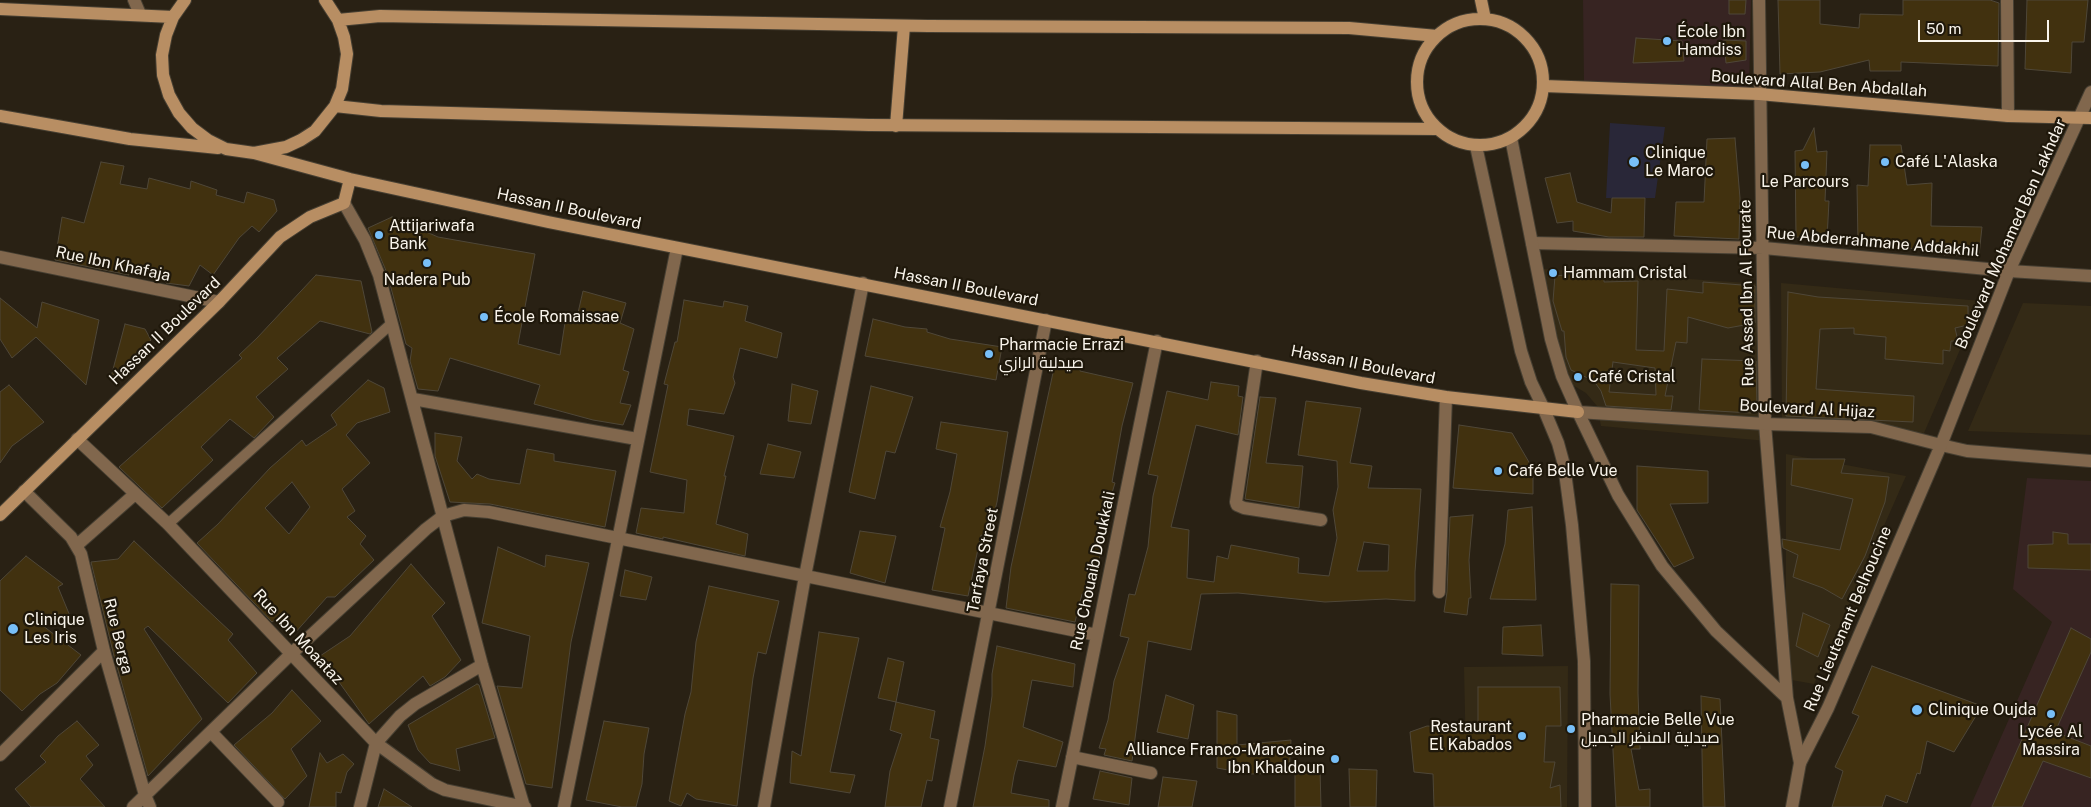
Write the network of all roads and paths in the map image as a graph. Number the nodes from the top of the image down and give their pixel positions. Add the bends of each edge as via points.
1 (134, 0) edge
2 (185, 0) edge
3 (325, 0) edge
4 (1481, 0) edge
5 (1759, 0) edge
6 (2007, 0) edge
7 (0, 9) edge
8 (140, 14) junction
9 (173, 16) junction
10 (1485, 19) junction
11 (338, 20) junction
12 (904, 26) junction
13 (1437, 36) junction
14 (1544, 86) junction
15 (2091, 92) edge
16 (1758, 94) junction
17 (336, 106) junction
18 (0, 116) edge
19 (2008, 116) junction
20 (2085, 118) edge
21 (896, 126) junction
22 (1437, 129) junction
23 (1511, 138) junction
24 (1476, 146) junction
25 (226, 148) junction
26 (254, 153) junction
27 (350, 179) junction
28 (344, 203) junction
29 (1532, 243) junction
30 (677, 248) junction
31 (1764, 248) junction
32 (0, 257) edge
33 (2009, 271) junction
34 (2091, 276) edge
35 (863, 283) junction
36 (219, 302) junction
37 (1046, 320) junction
38 (391, 324) junction
39 (1157, 341) junction
40 (1257, 361) junction
41 (1446, 397) junction
42 (413, 399) junction
43 (1543, 408) junction
44 (1578, 412) junction
45 (1765, 424) junction
46 (77, 439) junction
47 (637, 439) junction
48 (1941, 445) junction
49 (2091, 460) edge
50 (24, 491) junction
51 (135, 494) junction
52 (0, 515) edge
53 (444, 516) junction
54 (1321, 520) dead end
55 (168, 524) junction
56 (617, 539) junction
57 (77, 545) junction
58 (805, 576) junction
59 (1440, 592) dead end
60 (989, 614) junction
61 (1097, 635) junction
62 (104, 651) junction
63 (291, 654) junction
64 (482, 665) junction
65 (1787, 698) junction
66 (211, 732) junction
67 (376, 743) junction
68 (0, 755) edge
69 (1072, 757) junction
70 (1800, 763) junction
71 (1150, 773) dead end
72 (147, 801) edge
73 (278, 802) dead end
74 (133, 807) edge
75 (360, 807) edge
76 (524, 807) edge
77 (564, 807) edge
78 (764, 807) edge
79 (950, 807) edge
80 (1062, 807) edge
81 (1585, 807) edge
82 (1792, 807) edge

1 - 8 street
2 - 9 main road
3 - 11 main road
4 - 10 main road
5 - 16 street, Rue Assad Ibn Al Fourate
6 - 19 street
7 - 8 main road
8 - 9 main road
9 - 25 main road via 162,55 169,95 192,128
10 - 13 main road via 1460,23
10 - 14 main road via 1508,26 1528,40 1537,54
11 - 12 main road via 380,16
11 - 17 main road via 347,54
12 - 13 main road via 1349,28
12 - 21 main road
13 - 22 main road via 1419,66 1417,83 1426,116
14 - 16 main road, Boulevard Allal Ben Abdallah
14 - 23 main road via 1534,116
15 - 20 street, Boulevard Mohamed Ben Lakhdar
16 - 19 main road, Boulevard Allal Ben Abdallah
16 - 31 street, Rue Assad Ibn Al Fourate
17 - 21 main road via 381,111
17 - 26 main road via 315,131 301,140 279,150
18 - 25 main road via 130,139
19 - 20 main road, Boulevard Allal Ben Abdallah
20 - 33 street, Boulevard Mohamed Ben Lakhdar
21 - 22 main road
22 - 24 main road via 1455,141
23 - 24 main road via 1494,145
23 - 29 street
24 - 43 street via 1521,351
25 - 26 main road
26 - 27 main road, Hassan II Boulevard
27 - 28 main road
27 - 30 main road, Hassan II Boulevard
28 - 36 main road, Hassan II Boulevard via 310,217 280,237
28 - 38 street via 372,255
29 - 31 street, Rue Abderrahmane Addakhil
29 - 44 street via 1554,352
30 - 35 main road, Hassan II Boulevard
30 - 47 street
31 - 33 street, Rue Abderrahmane Addakhil
31 - 45 street, Rue Assad Ibn Al Fourate
32 - 36 street, Rue Ibn Khafaja
33 - 34 street, Rue Abderrahmane Addakhil
33 - 48 street, Boulevard Mohamed Ben Lakhdar
35 - 37 main road, Hassan II Boulevard
35 - 58 street
36 - 46 main road, Hassan II Boulevard
37 - 39 main road, Hassan II Boulevard
37 - 60 street, Tarfaya Street
38 - 42 street
38 - 55 lane
39 - 40 main road, Hassan II Boulevard
39 - 61 street, Rue Chouaib Doukkali
40 - 41 main road, Hassan II Boulevard
40 - 54 street via 1236,502 1244,508
41 - 43 main road, Hassan II Boulevard
41 - 59 street
42 - 47 street
42 - 53 street
43 - 44 main road, Hassan II Boulevard
43 - 81 street via 1564,465 1572,525 1584,661
44 - 45 street, Boulevard Al Hijaz
44 - 65 street via 1618,495 1662,566 1716,631
45 - 48 street, Boulevard Al Hijaz via 1871,427
45 - 65 street, Rue Assad Ibn Al Fourate
46 - 50 main road, Hassan II Boulevard
46 - 51 street, Rue Ibn Moaataz
47 - 56 street
48 - 49 street, Boulevard Al Hijaz via 1967,451
48 - 70 street, Rue Lieutenant Belhoucine via 1828,708
50 - 52 main road, Hassan II Boulevard
50 - 57 street, Rue Berga
51 - 55 street, Rue Ibn Moaataz
51 - 57 street
53 - 56 street via 478,510
53 - 63 street
53 - 64 street
55 - 63 street, Rue Ibn Moaataz
56 - 58 street
56 - 77 street
57 - 62 street, Rue Berga
58 - 60 street
58 - 78 street
60 - 61 street
60 - 79 street, Tarfaya Street
61 - 69 street, Rue Chouaib Doukkali
62 - 68 street
62 - 72 street, Rue Berga
63 - 66 street
63 - 67 street, Rue Ibn Moaataz
64 - 67 street via 415,704
64 - 76 street
65 - 70 street, Rue Assad Ibn Al Fourate
66 - 72 street
66 - 73 street
67 - 75 street
67 - 76 street, Rue Ibn Moaataz via 445,790
69 - 71 street
69 - 80 street, Rue Chouaib Doukkali
70 - 82 street, Rue Lieutenant Belhoucine
72 - 74 street

